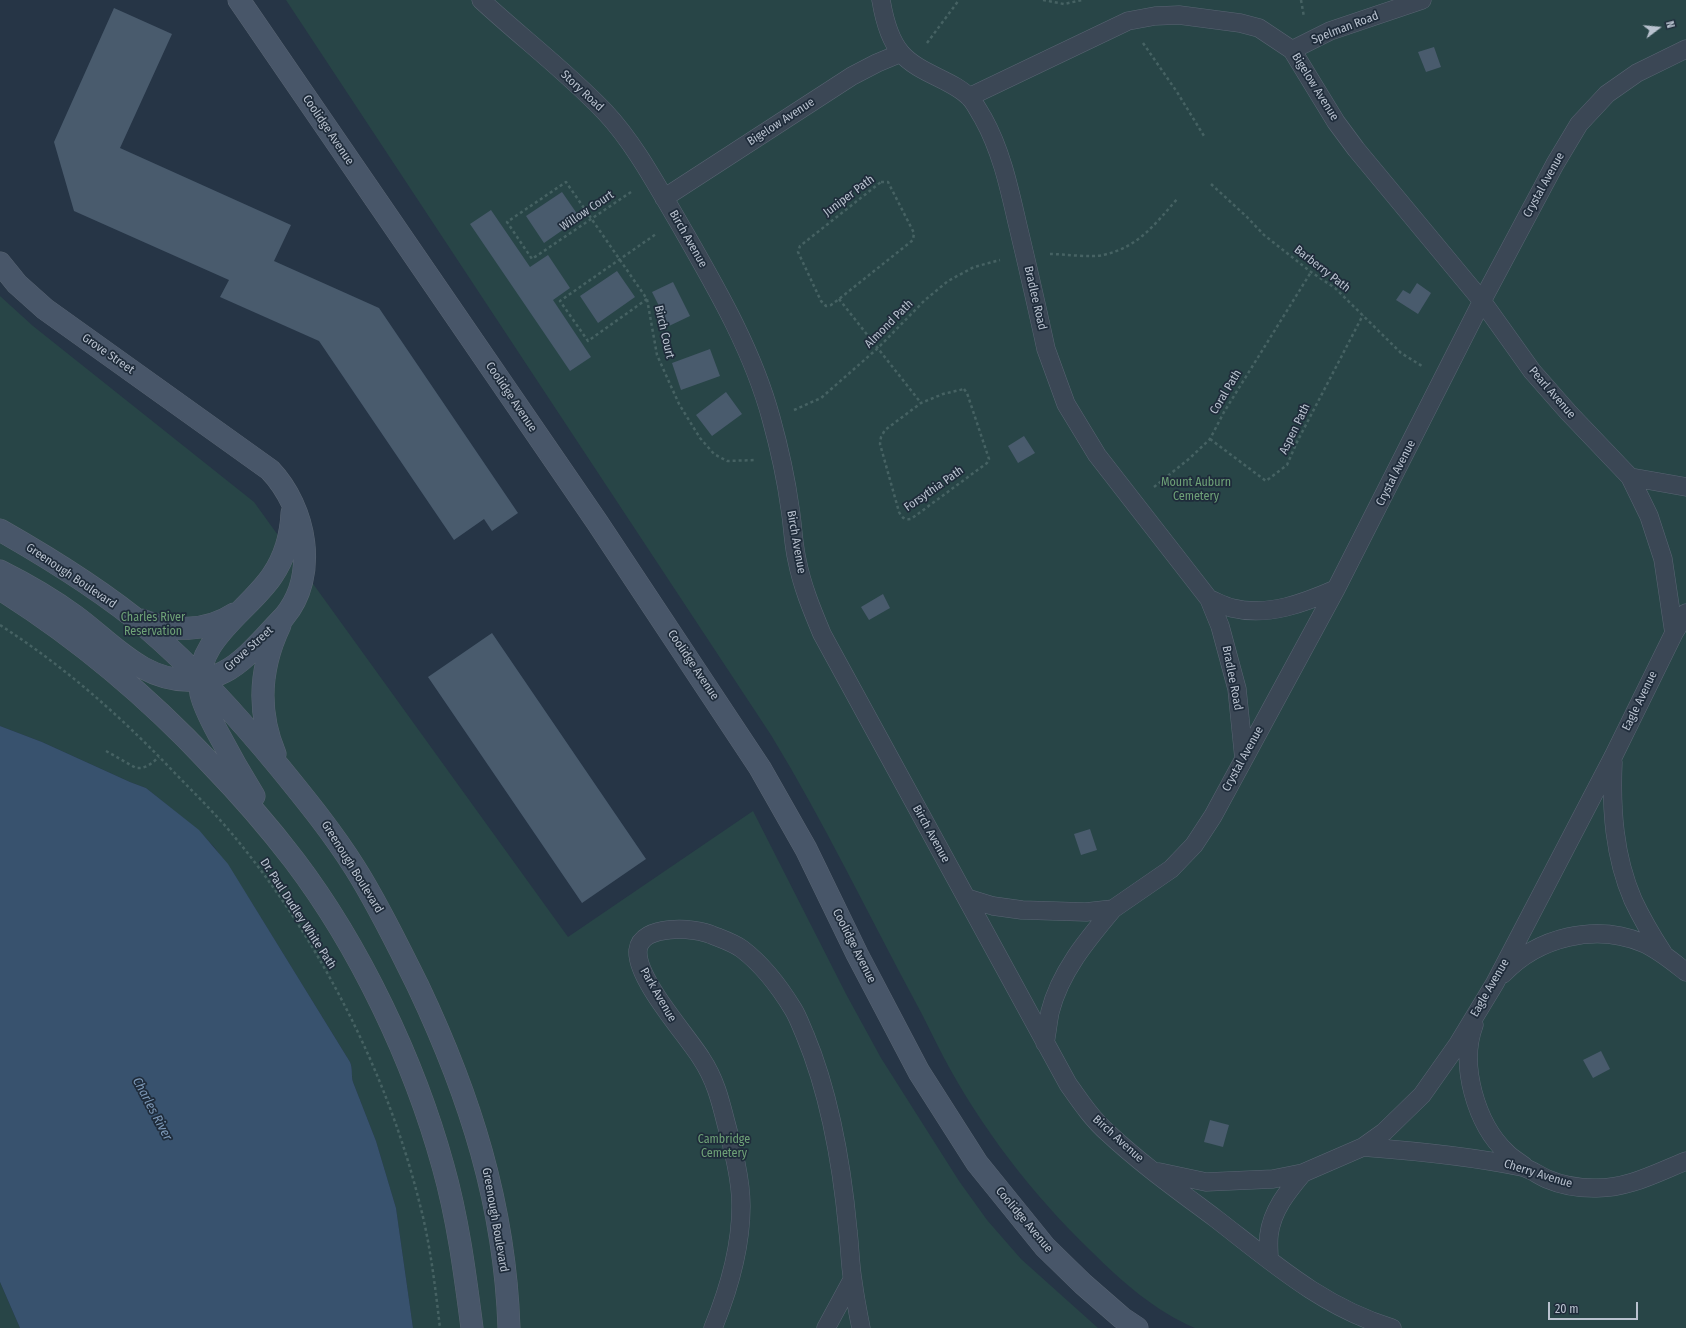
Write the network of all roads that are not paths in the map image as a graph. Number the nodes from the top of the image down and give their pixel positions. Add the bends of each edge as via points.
1 (239, 0) edge
2 (481, 0) edge
3 (881, 0) edge
4 (1422, 0) edge
5 (1686, 49) edge
6 (1292, 50) junction
7 (907, 58) junction
8 (969, 97) junction
9 (664, 198) junction
10 (0, 263) edge
11 (1482, 301) junction
12 (1630, 477) junction
13 (1686, 487) edge
14 (292, 502) junction
15 (0, 530) edge
16 (0, 572) edge
17 (0, 589) edge
18 (1336, 589) junction
19 (1209, 599) junction
20 (244, 607) junction
21 (122, 609) junction
22 (1686, 613) edge
23 (284, 617) junction
24 (1674, 633) junction
25 (200, 679) junction
26 (1613, 757) junction
27 (1244, 759) junction
28 (283, 772) junction
29 (295, 861) junction
30 (967, 898) junction
31 (1113, 909) junction
32 (1663, 953) junction
33 (1686, 972) edge
34 (1495, 982) junction
35 (1482, 1003) junction
36 (1045, 1043) junction
37 (1363, 1147) junction
38 (1686, 1150) edge
39 (1686, 1161) edge
40 (1528, 1168) junction
41 (1152, 1170) junction
42 (1658, 1172) junction
43 (1303, 1173) junction
44 (1269, 1260) junction
45 (852, 1280) junction
46 (472, 1328) edge
47 (509, 1328) edge
48 (713, 1328) edge
49 (826, 1328) edge
50 (860, 1328) edge
51 (1137, 1328) edge
52 (1392, 1328) edge

1 - 51 street, Coolidge Avenue via 592,515 757,762 795,828 919,1072 973,1157 1045,1247 1083,1284
2 - 9 lane, Story Road via 607,114
3 - 7 lane, Bradlee Road via 883,16 891,36
4 - 6 lane, Spelman Road via 1330,31
5 - 11 lane, Crystal Avenue via 1637,73 1607,94 1579,124
6 - 8 lane, Bigelow Avenue via 1259,28 1240,23 1178,15 1155,16 1128,21
6 - 11 lane, Bigelow Avenue via 1352,144
7 - 8 lane, Bradlee Road
7 - 9 lane, Bigelow Avenue via 877,63 852,76
8 - 19 lane, Bradlee Road via 983,118 1006,176 1046,349 1066,404 1097,455
9 - 30 lane, Birch Avenue via 722,299 754,369 771,417 790,506 797,560 808,599 822,634
10 - 14 street, Grove Street via 17,284 45,309 262,463 277,477
11 - 12 lane, Pearl Avenue via 1532,371
11 - 18 lane, Crystal Avenue
12 - 13 lane
12 - 24 lane, Pearl Avenue via 1649,516 1663,559
14 - 20 street, Grove Street via 292,524 284,555 268,581
14 - 23 street, Grove Street via 301,528 305,561 300,592
15 - 21 street, Greenough Boulevard via 54,562
16 - 25 street via 69,612 133,663 149,672 178,680
17 - 29 street via 76,641 149,702 245,801
18 - 19 lane via 1286,608 1256,611 1232,608
18 - 27 lane, Crystal Avenue
19 - 27 lane, Bradlee Road via 1220,626 1237,689
20 - 21 street via 220,622 190,628 157,626
20 - 25 street, Grove Street via 213,643 201,668
21 - 25 street, Greenough Boulevard
22 - 24 lane, Eagle Avenue
23 - 25 street, Grove Street via 232,667 223,673
23 - 28 street via 272,644 264,673 263,702 267,732
24 - 26 lane, Eagle Avenue
25 - 28 street, Greenough Boulevard via 239,719
25 - 29 street via 205,706 226,748
26 - 32 lane via 1614,828 1621,864 1633,899
26 - 34 lane, Eagle Avenue
27 - 31 lane, Crystal Avenue via 1194,845 1171,869
28 - 47 street, Greenough Boulevard via 322,820 373,898 440,1036 476,1131 492,1186 504,1266
29 - 46 street via 373,989 420,1096 452,1202 464,1262
30 - 31 lane, Crystal Avenue via 993,906 1022,910 1086,912
30 - 36 lane, Birch Avenue
31 - 36 lane, Crystal Avenue via 1071,962 1050,1012
32 - 33 lane
32 - 34 lane via 1624,937 1597,933 1578,934 1539,947 1510,967
34 - 35 lane, Eagle Avenue
35 - 37 lane, Eagle Avenue via 1454,1050 1422,1095 1384,1132
35 - 40 lane via 1472,1029 1468,1058 1470,1081 1478,1108 1493,1136 1507,1153
36 - 41 lane, Birch Avenue via 1068,1084 1087,1110 1107,1133
37 - 40 lane, Cherry Avenue via 1493,1161
37 - 43 lane, Eagle Avenue
38 - 42 lane via 1674,1162
39 - 42 lane, Cherry Avenue
40 - 42 lane, Cherry Avenue via 1566,1185 1594,1188 1614,1187
41 - 43 lane, Eagle Avenue via 1206,1182 1273,1179
41 - 44 lane, Birch Avenue
43 - 44 lane via 1276,1210 1269,1234
44 - 52 lane, Birch Avenue via 1346,1311
45 - 48 lane, Park Avenue via 840,1170 826,1101 812,1053 795,1011 767,972 740,947 704,931 677,928 655,933 643,940 638,949 640,965 661,1003 701,1058 717,1087 737,1174 741,1205 736,1257 726,1295
45 - 49 lane
45 - 50 lane, Park Avenue

